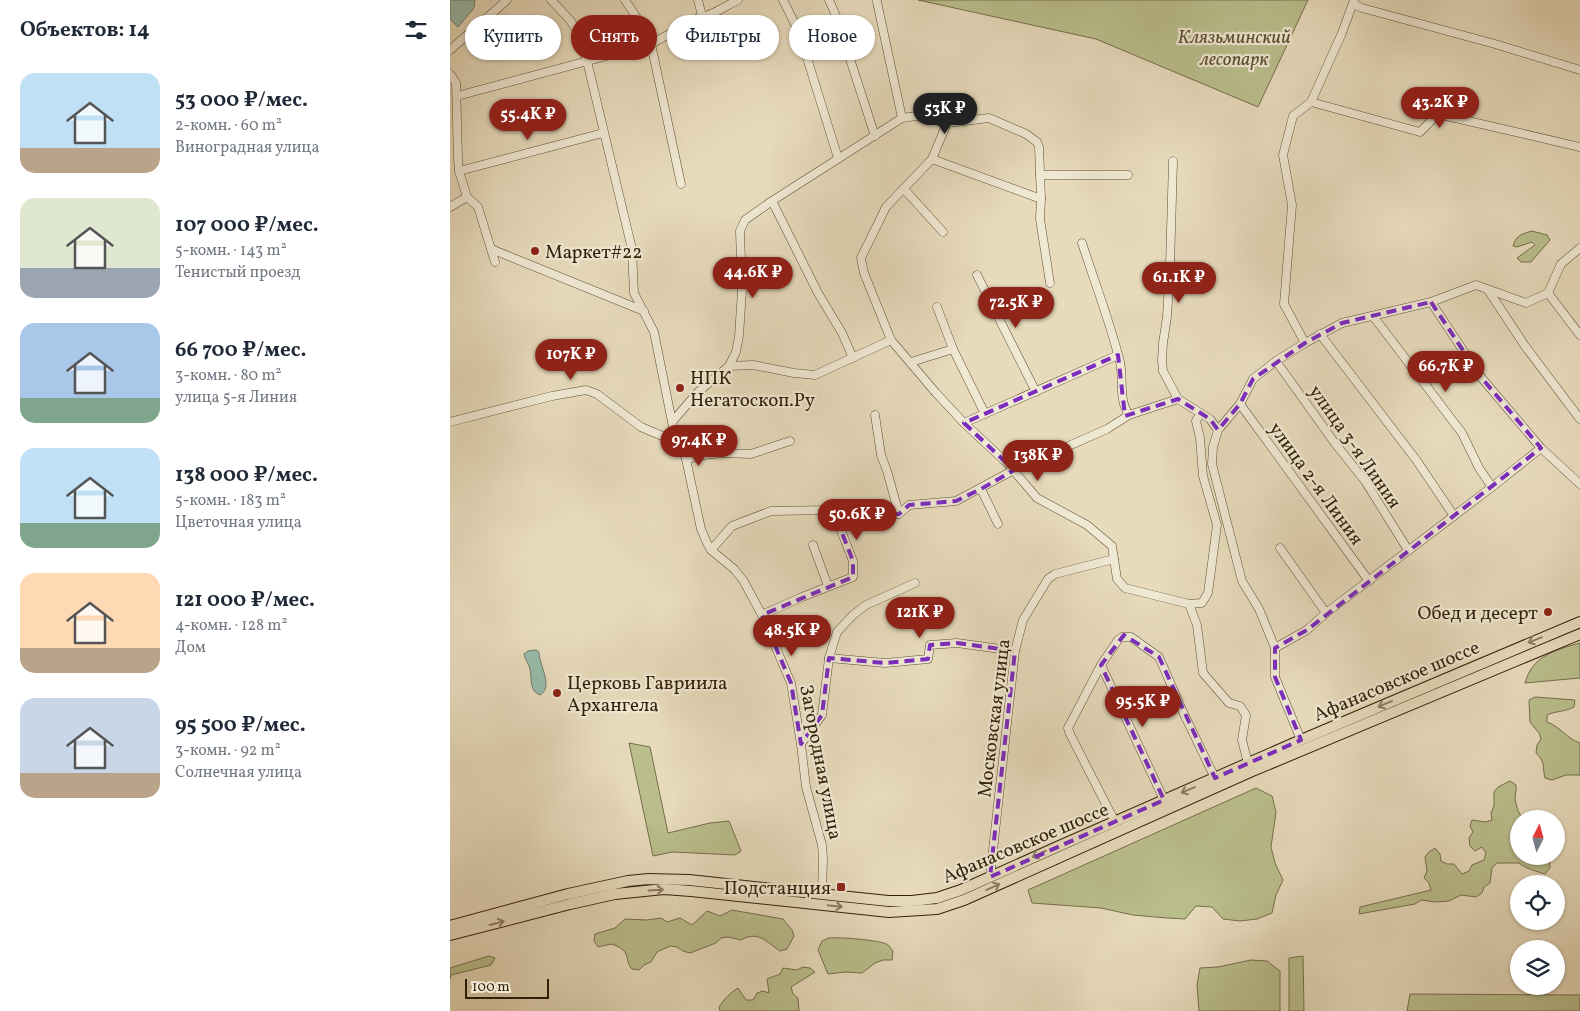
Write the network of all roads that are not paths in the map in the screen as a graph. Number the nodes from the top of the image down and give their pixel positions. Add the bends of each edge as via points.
1 (507, 0) edge
2 (551, 0) edge
3 (625, 0) edge
4 (698, 0) edge
5 (738, 0) edge
6 (783, 0) edge
7 (829, 0) edge
8 (878, 2) dead end
9 (1353, 2) edge
10 (635, 15) edge
11 (702, 15) edge
12 (709, 15) edge
13 (571, 22) edge
14 (450, 50) edge
15 (587, 60) joint
16 (654, 60) edge
17 (1580, 70) edge
18 (450, 74) edge
19 (457, 96) junction
20 (1310, 102) junction
21 (902, 118) junction
22 (947, 124) junction
23 (603, 133) junction
24 (874, 136) junction
25 (1580, 147) edge
26 (838, 158) junction
27 (932, 159) junction
28 (1173, 161) dead end
29 (460, 171) junction
30 (1040, 175) junction
31 (1128, 175) dead end
32 (681, 184) dead end
33 (904, 189) junction
34 (467, 197) junction
35 (1041, 199) junction
36 (772, 201) junction
37 (450, 208) edge
38 (943, 232) dead end
39 (1082, 243) dead end
40 (1580, 248) edge
41 (491, 249) junction
42 (496, 262) dead end
43 (977, 275) dead end
44 (1050, 283) dead end
45 (1488, 290) junction
46 (1548, 293) junction
47 (1431, 302) junction
48 (937, 307) dead end
49 (644, 311) junction
50 (1373, 316) junction
51 (1320, 334) junction
52 (1580, 335) edge
53 (891, 340) junction
54 (1305, 343) junction
55 (953, 349) junction
56 (1118, 355) junction
57 (853, 358) junction
58 (911, 362) junction
59 (1276, 362) junction
60 (729, 366) junction
61 (1036, 392) junction
62 (1178, 399) junction
63 (1240, 404) junction
64 (875, 414) dead end
65 (984, 414) junction
66 (1200, 414) junction
67 (1129, 415) junction
68 (1580, 419) edge
69 (450, 422) edge
70 (672, 422) junction
71 (964, 423) junction
72 (1218, 430) junction
73 (790, 441) dead end
74 (679, 443) junction
75 (1541, 448) junction
76 (686, 459) junction
77 (1012, 470) junction
78 (1580, 484) edge
79 (1492, 487) junction
80 (981, 489) junction
81 (833, 510) junction
82 (899, 514) junction
83 (1454, 516) junction
84 (998, 524) dead end
85 (814, 545) dead end
86 (1280, 548) dead end
87 (711, 550) junction
88 (1408, 550) junction
89 (1114, 559) junction
90 (1369, 580) junction
91 (915, 583) dead end
92 (828, 586) junction
93 (1189, 604) junction
94 (1326, 613) junction
95 (762, 615) junction
96 (1580, 622) edge
97 (1580, 634) edge
98 (1275, 648) junction
99 (1015, 651) junction
100 (829, 658) junction
101 (1101, 665) junction
102 (1301, 740) junction
103 (801, 744) junction
104 (1248, 763) junction
105 (1215, 778) junction
106 (1164, 800) junction
107 (1115, 822) junction
108 (990, 877) junction
109 (822, 895) junction
110 (450, 926) edge
111 (450, 935) edge

1 - 14 street
2 - 13 street, Загородная улица
3 - 10 street
4 - 11 street
5 - 12 street
6 - 26 street via 799,32
7 - 24 street
8 - 21 street
9 - 17 street via 1362,8
9 - 20 street
15 - 19 street
15 - 23 street, Загородная улица
16 - 32 street
18 - 19 street via 456,83
19 - 29 street
20 - 25 street via 1420,132 1438,114
20 - 54 street via 1293,116 1283,154 1292,205 1284,304
21 - 22 street via 916,116
21 - 24 street
22 - 27 street
22 - 30 street via 989,118 1026,134 1038,142
23 - 29 street
23 - 49 street, Загородная улица via 632,249 634,293
24 - 26 street
26 - 36 street
27 - 33 street
27 - 35 street
28 - 62 street via 1170,266 1162,360 1163,372
29 - 34 street
30 - 31 street
30 - 35 street
33 - 38 street
33 - 53 street via 886,206 861,258
34 - 37 street
34 - 41 street via 478,207
35 - 44 street via 1040,219
36 - 57 street
36 - 60 street via 745,220 740,231 740,336
39 - 56 street
40 - 46 street via 1561,264
41 - 42 street
41 - 49 street
43 - 61 street
45 - 46 street via 1526,303
45 - 47 street via 1476,285
45 - 68 street
46 - 52 street
47 - 50 street
47 - 75 street via 1480,376
48 - 55 street
49 - 70 street, Загородная улица via 654,332
50 - 51 street via 1342,323
50 - 79 street via 1462,433
51 - 54 street
51 - 83 street via 1417,461
53 - 57 street
53 - 58 street
54 - 59 street
55 - 58 street
55 - 65 street
56 - 61 street
56 - 67 street via 1124,408
57 - 60 street via 815,375 753,365
58 - 71 street
59 - 63 street via 1253,379
59 - 88 street, улица 3-я Линия via 1365,481
60 - 70 street via 697,393
61 - 65 street
62 - 66 street
62 - 67 street
63 - 72 street
63 - 90 street, улица 2-я Линия
64 - 82 street via 881,455
65 - 71 street
66 - 72 street
66 - 93 street via 1196,420 1203,476 1217,525 1208,593 1202,603
67 - 77 street via 1107,429
69 - 74 street via 586,390 597,394 640,427
70 - 74 street, Загородная улица
71 - 77 street
72 - 98 street via 1212,447 1212,464 1242,581
73 - 76 street via 751,454 722,453
74 - 76 street, Загородная улица
75 - 78 street
75 - 79 street
76 - 87 street, Загородная улица via 702,529
77 - 80 street
77 - 89 street via 1036,498 1087,525 1112,546
79 - 83 street
80 - 82 street via 956,501 909,505
80 - 84 street
81 - 82 street via 871,517
81 - 87 street via 771,511 732,526
81 - 92 street via 853,561 853,577
83 - 88 street
85 - 92 street
86 - 94 street
87 - 95 street, Загородная улица via 743,580
88 - 90 street
89 - 93 street via 1117,579 1125,588
89 - 99 street, Московская улица via 1055,574 1048,579 1023,620
90 - 94 street
91 - 100 street via 866,605 853,615 837,632
92 - 95 street
93 - 104 street via 1197,625 1203,672 1229,703 1240,706 1246,715 1242,740
94 - 98 street via 1307,630
95 - 103 street, Загородная улица via 791,683
96 -> 102 main road, Афанасовское шоссе
111 -> 97 main road, Афанасовское шоссе via 615,894 657,890 888,912 937,909 964,900 1250,772
98 - 102 street via 1275,677
99 - 100 street via 957,644 930,645 928,659 885,663
99 - 108 street, Московская улица
100 - 103 street via 822,715
101 - 105 street via 1118,640 1127,636 1158,655
101 - 106 street
101 - 107 street via 1068,731
102 - 104 main road, Афанасовское шоссе
103 - 109 street, Загородная улица via 806,787 822,845
104 - 105 main road, Афанасовское шоссе
105 -> 106 main road, Афанасовское шоссе
106 - 107 main road, Афанасовское шоссе
107 -> 108 main road, Афанасовское шоссе
108 - 109 main road, Афанасовское шоссе via 937,898 912,901
109 - 110 main road, Афанасовское шоссе via 690,880 650,879 568,894

